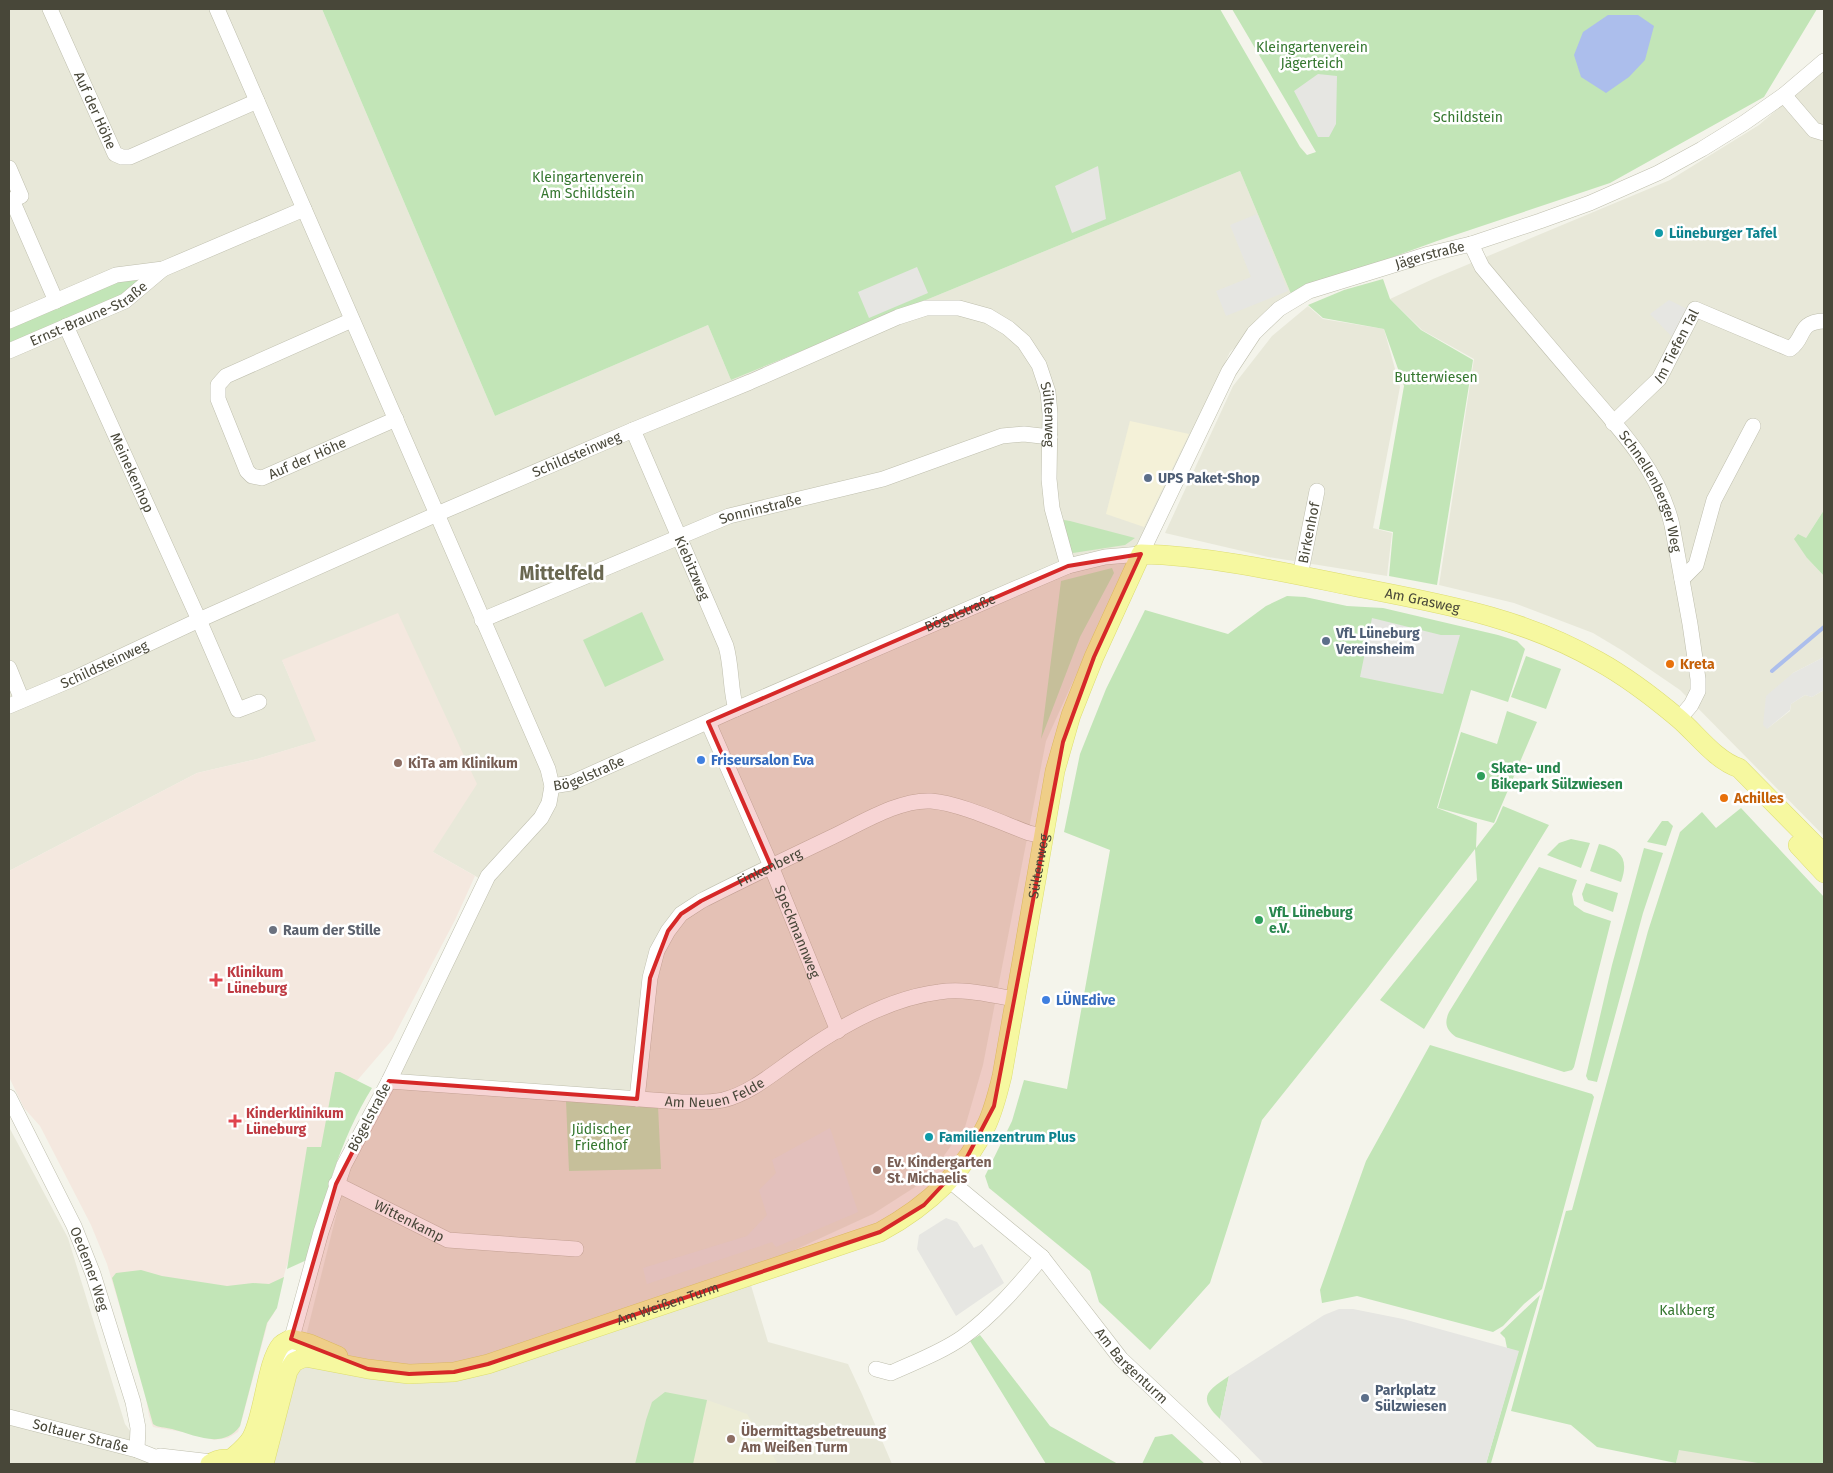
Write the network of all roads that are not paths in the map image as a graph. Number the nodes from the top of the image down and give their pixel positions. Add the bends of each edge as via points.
1 (50, 9) edge
2 (217, 9) edge
3 (1824, 62) edge
4 (1784, 95) junction
5 (257, 101) junction
6 (1824, 133) edge
7 (9, 168) edge
8 (10, 201) edge
9 (304, 209) junction
10 (1471, 244) junction
11 (163, 268) junction
12 (56, 301) junction
13 (959, 308) joint
14 (352, 320) junction
15 (9, 321) edge
16 (1824, 321) edge
17 (66, 326) junction
18 (9, 351) edge
19 (396, 419) junction
20 (1613, 423) junction
21 (1753, 426) dead end
22 (632, 430) junction
23 (1050, 436) junction
24 (1316, 491) dead end
25 (437, 514) junction
26 (680, 536) junction
27 (1141, 554) junction
28 (1068, 566) junction
29 (1300, 576) junction
30 (1682, 579) junction
31 (199, 620) junction
32 (482, 620) junction
33 (9, 668) edge
34 (259, 702) dead end
35 (16, 703) edge
36 (736, 709) junction
37 (1679, 719) junction
38 (708, 722) junction
39 (1728, 764) junction
40 (552, 786) junction
41 (1043, 836) junction
42 (1824, 854) edge
43 (771, 866) junction
44 (1824, 873) edge
45 (1015, 999) junction
46 (838, 1031) junction
47 (388, 1081) junction
48 (9, 1097) edge
49 (637, 1099) junction
50 (949, 1180) junction
51 (336, 1184) junction
52 (576, 1249) dead end
53 (1042, 1258) junction
54 (295, 1350) junction
55 (876, 1368) dead end
56 (9, 1416) edge
57 (273, 1421) junction
58 (144, 1452) junction
59 (211, 1463) edge
60 (239, 1463) edge
61 (172, 1464) edge
62 (264, 1464) edge
63 (1233, 1464) edge

1 - 5 street, Auf der Höhe via 115,154 130,157
2 - 5 street
3 - 4 street, Jägerstraße
4 - 6 street via 1814,130
4 - 10 street, Jägerstraße via 1744,123 1658,173 1590,203
5 - 9 street
7 - 8 street via 21,196
8 - 12 street
9 - 11 street, Ernst-Braune-Straße
9 - 14 street
10 - 20 street, Schnellenberger Weg via 1482,267
10 - 27 street, Jägerstraße via 1309,291 1279,309 1254,333 1229,370
11 - 12 street, Ernst-Braune-Straße via 116,275
11 - 17 street, Ernst-Braune-Straße via 124,301
12 - 15 street, Ernst-Braune-Straße
13 - 22 street, Schildsteinweg via 935,307 906,314
13 - 23 street, Sültenweg via 988,316 1024,342 1039,365 1048,392
14 - 19 street
14 - 19 street, Auf der Höhe via 226,376 218,385 218,399 247,471 262,478
16 - 20 street, Im Tiefen Tal via 1803,329 1796,345 1790,349 1696,309 1659,379
17 - 18 street, Ernst-Braune-Straße
17 - 31 street, Meinekenhop
19 - 25 street
20 - 30 street, Schnellenberger Weg via 1656,479 1671,519
21 - 30 street via 1714,500 1696,565
22 - 25 street, Schildsteinweg
22 - 26 street, Kiebitzweg
23 - 26 street, Sonninstraße via 1002,436 883,479 748,510
23 - 28 street, Sültenweg via 1052,508
24 - 29 street, Birkenhof
25 - 31 street, Schildsteinweg
25 - 32 street
26 - 32 street, Sonninstraße
26 - 36 street, Kiebitzweg via 726,646
27 - 28 street, Bögelstraße via 1106,556
27 - 29 main road, Am Grasweg via 1249,566
27 - 41 main road, Sültenweg via 1071,715 1055,771
28 - 36 street, Bögelstraße
29 - 37 main road, Am Grasweg via 1479,612 1520,625 1599,661 1647,692
30 - 37 street, Schnellenberger Weg via 1697,665 1698,691
31 - 34 street via 238,710
31 - 35 street, Schildsteinweg
32 - 40 street via 548,769
33 - 35 street
36 - 38 street, Bögelstraße
37 - 39 main road
38 - 40 street, Bögelstraße via 571,783
38 - 43 street, Speckmannweg
39 - 42 main road via 1739,768
39 - 44 main road via 1731,777
40 - 47 street, Bögelstraße via 549,803 541,818 488,876
41 - 43 street, Finkenberg via 949,804 914,802 898,806
41 - 45 main road, Sültenweg
43 - 46 street, Speckmannweg
43 - 49 street, Finkenberg via 701,901 681,914 668,931 657,951 650,978
45 - 46 street, Am Neuen Felde via 966,991 941,991 891,1004
45 - 50 main road, Sültenweg via 994,1106 978,1142
46 - 49 street, Am Neuen Felde via 739,1094 722,1100
47 - 49 street, Am Neuen Felde
47 - 51 street, Bögelstraße
48 - 58 street, Oedemer Weg via 74,1226 93,1274 133,1402
50 - 53 street, Am Bargenturm
50 - 54 main road, Am Weißen Turm via 924,1205 880,1232 507,1358 454,1372 409,1374 368,1369 310,1344
51 - 52 street, Wittenkamp via 448,1240
51 - 54 street, Bögelstraße
53 - 55 street via 986,1319 962,1337 891,1373
53 - 63 street, Am Bargenturm via 1121,1359
54 - 57 main road via 294,1362 288,1371
54 - 60 main road, Bögelstraße via 281,1345 277,1352 257,1425
56 - 58 street, Soltauer Straße
57 - 60 main road via 262,1442
57 - 62 main road
58 - 59 street, Soltauer Straße
58 - 61 street, Soltauer Straße
59 - 60 main road, Soltauer Straße via 222,1459

